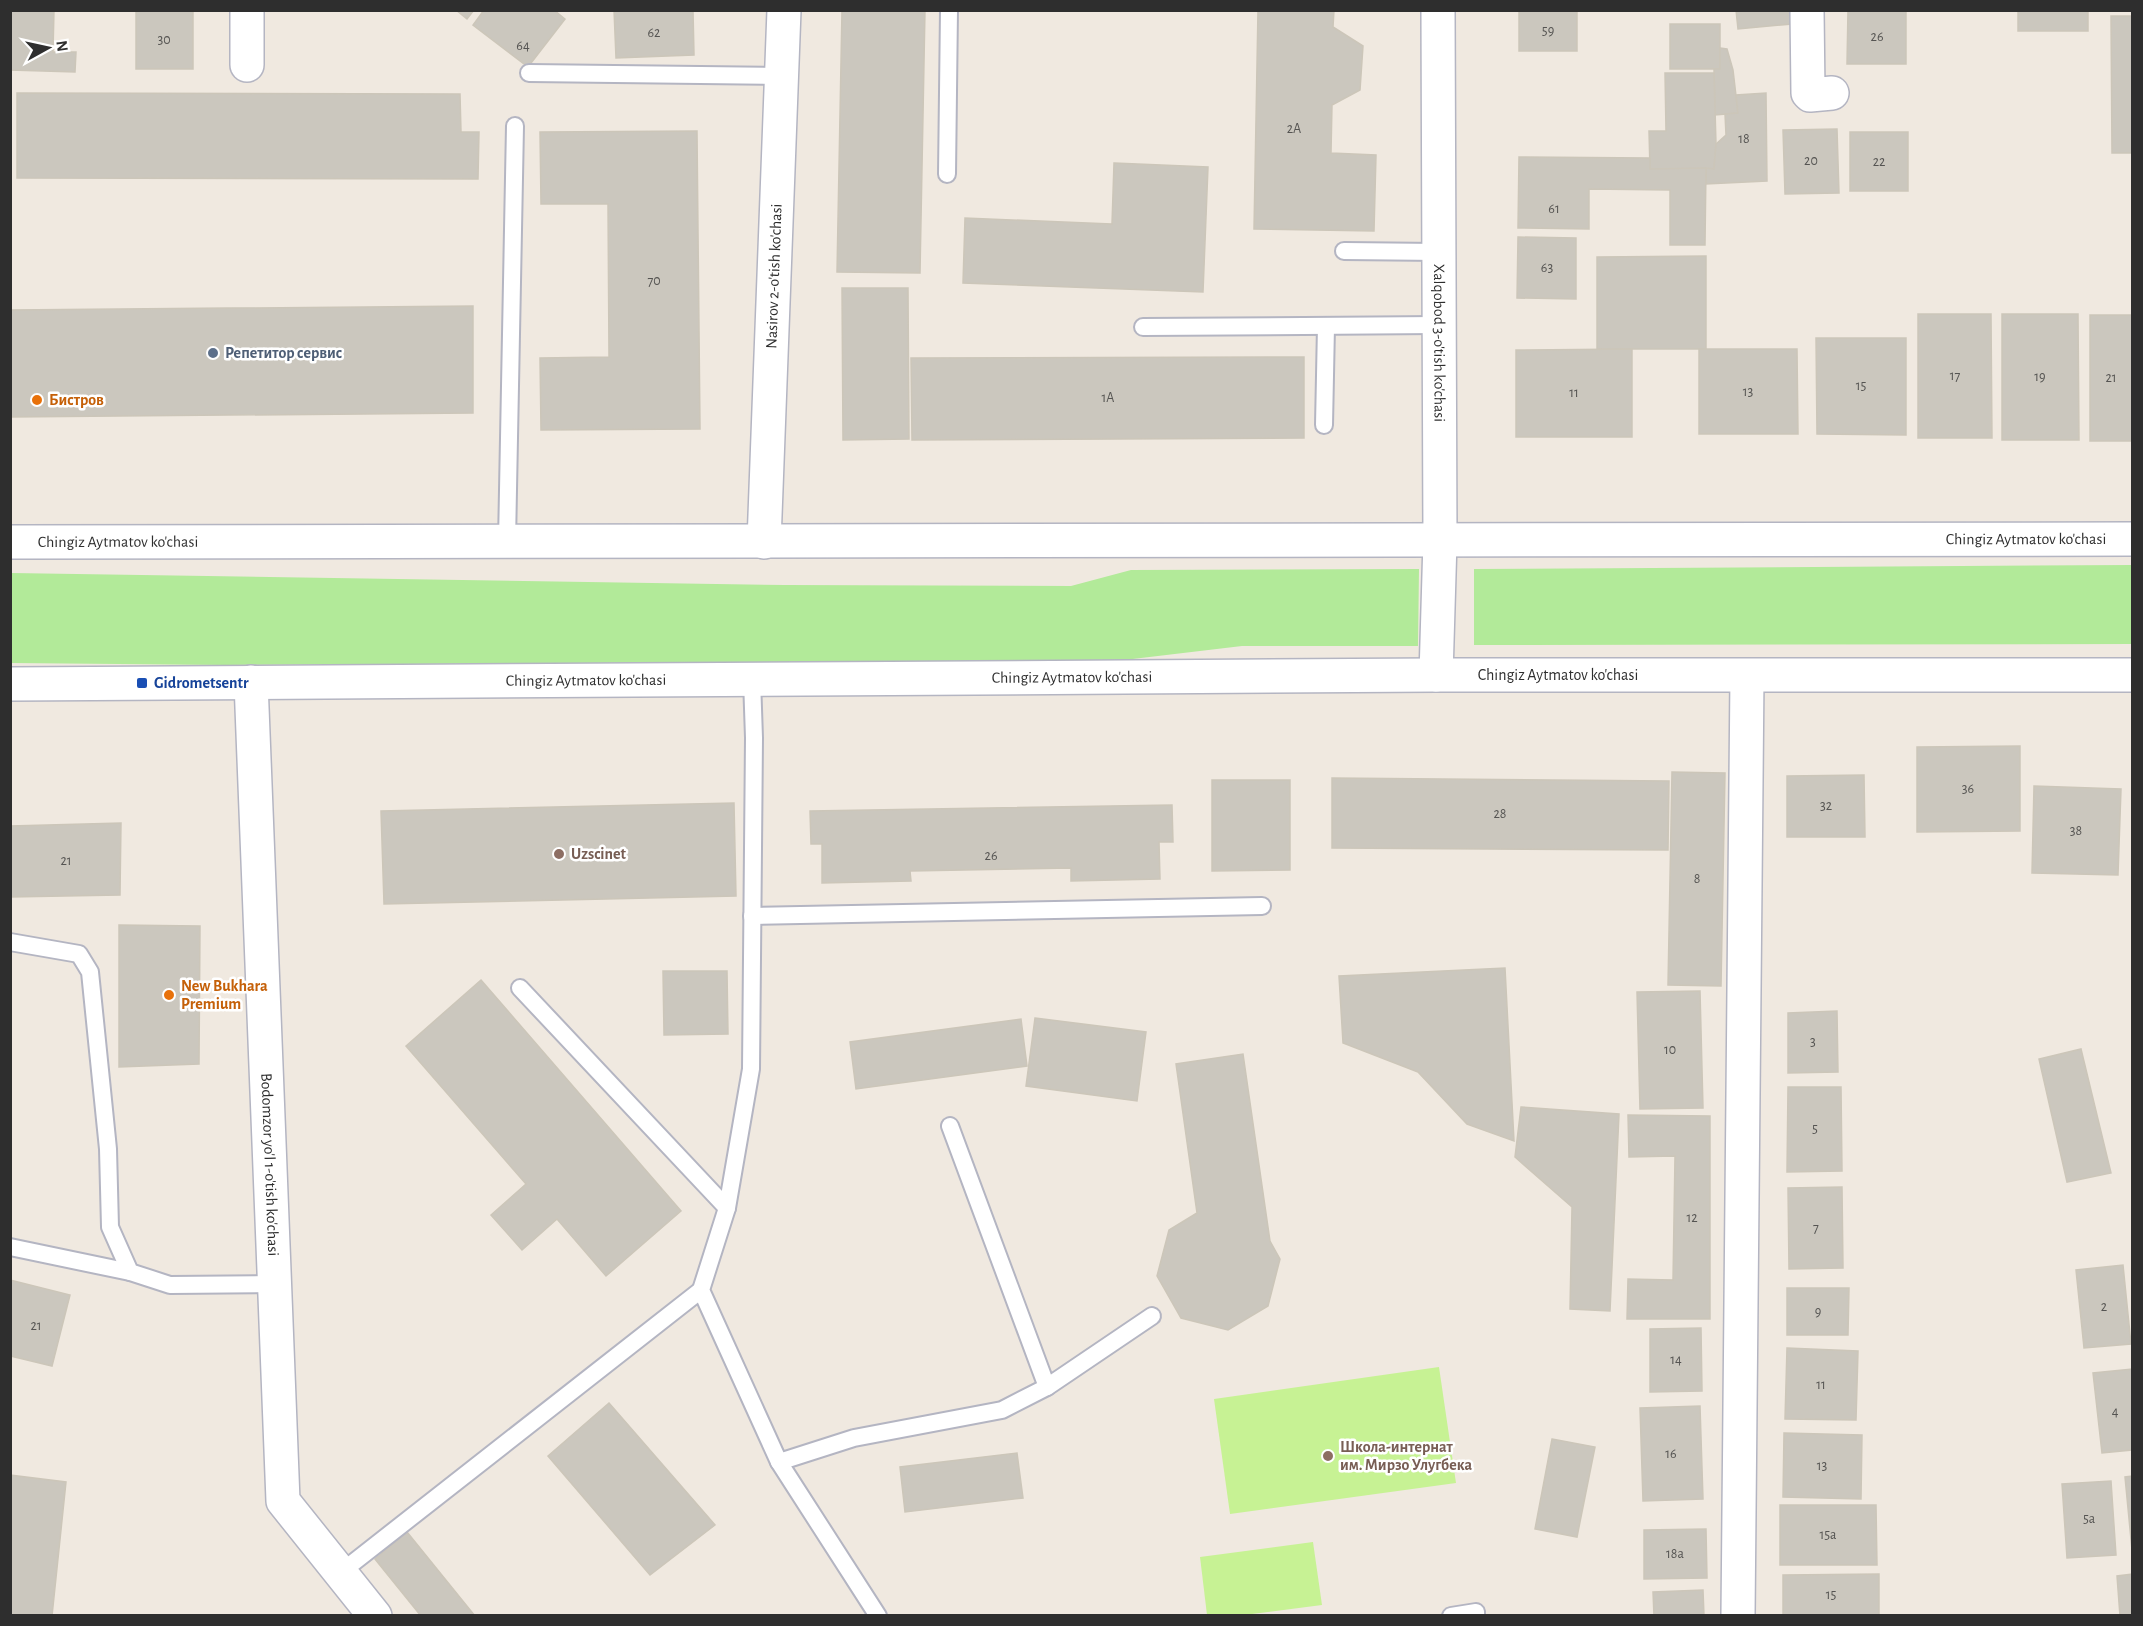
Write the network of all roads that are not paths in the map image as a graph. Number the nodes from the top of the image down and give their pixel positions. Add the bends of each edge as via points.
1 (247, 10) edge
2 (784, 10) edge
3 (949, 10) edge
4 (1438, 10) edge
5 (1807, 10) edge
6 (247, 65) dead end
7 (529, 73) dead end
8 (781, 76) junction
9 (1832, 93) dead end
10 (515, 126) dead end
11 (947, 174) dead end
12 (1344, 251) dead end
13 (1439, 252) junction
14 (1439, 325) junction
15 (1326, 326) junction
16 (1143, 327) dead end
17 (1324, 425) dead end
18 (2133, 540) edge
19 (1440, 541) junction
20 (10, 542) edge
21 (507, 542) junction
22 (764, 542) junction
23 (1436, 675) junction
24 (2133, 675) edge
25 (1747, 676) junction
26 (752, 679) junction
27 (251, 682) junction
28 (10, 684) edge
29 (1262, 906) dead end
30 (752, 915) junction
31 (10, 942) edge
32 (520, 988) dead end
33 (950, 1126) dead end
34 (727, 1208) junction
35 (10, 1247) edge
36 (130, 1272) junction
37 (276, 1284) junction
38 (701, 1290) junction
39 (1152, 1316) dead end
40 (1047, 1387) junction
41 (779, 1462) junction
42 (340, 1573) junction
43 (375, 1616) edge
44 (878, 1616) edge
45 (1451, 1616) edge
46 (1476, 1616) edge
47 (1738, 1616) edge

1 - 6 main road
2 - 8 main road, Nasirov 2-o'tish ko'chasi
3 - 11 lane
4 - 13 main road, Xalqobod 3-o'tish ko'chasi
5 - 9 main road via 1808,93
7 - 8 lane
8 - 22 main road, Nasirov 2-o'tish ko'chasi
10 - 21 lane
12 - 13 lane
13 - 14 main road, Xalqobod 3-o'tish ko'chasi
14 - 15 lane
14 - 19 main road, Xalqobod 3-o'tish ko'chasi
15 - 16 lane
15 - 17 lane
18 - 19 main road, Chingiz Aytmatov ko'chasi
19 - 22 main road, Chingiz Aytmatov ko'chasi
19 - 23 main road, Xalqobod 3-o'tish ko'chasi
20 - 21 main road, Chingiz Aytmatov ko'chasi
21 - 22 main road, Chingiz Aytmatov ko'chasi
23 - 25 main road, Chingiz Aytmatov ko'chasi
23 - 26 main road, Chingiz Aytmatov ko'chasi
24 - 25 main road, Chingiz Aytmatov ko'chasi
25 - 47 main road
26 - 27 main road, Chingiz Aytmatov ko'chasi
26 - 30 lane
27 - 28 main road, Chingiz Aytmatov ko'chasi
27 - 37 main road, Bodomzor yo'l 1-o'tish ko'chasi
29 - 30 lane
30 - 34 lane via 751,1069
31 - 36 lane via 79,954 90,972 108,1149 110,1227
32 - 34 lane
33 - 40 lane
34 - 38 lane
35 - 36 lane
36 - 37 lane via 170,1285
37 - 42 main road, Bodomzor yo'l 1-o'tish ko'chasi via 282,1502
38 - 41 lane
38 - 42 lane
39 - 40 lane
40 - 41 lane via 1002,1410 854,1438
41 - 44 lane
42 - 43 main road, Bodomzor yo'l 1-o'tish ko'chasi
45 - 46 lane via 1476,1612

